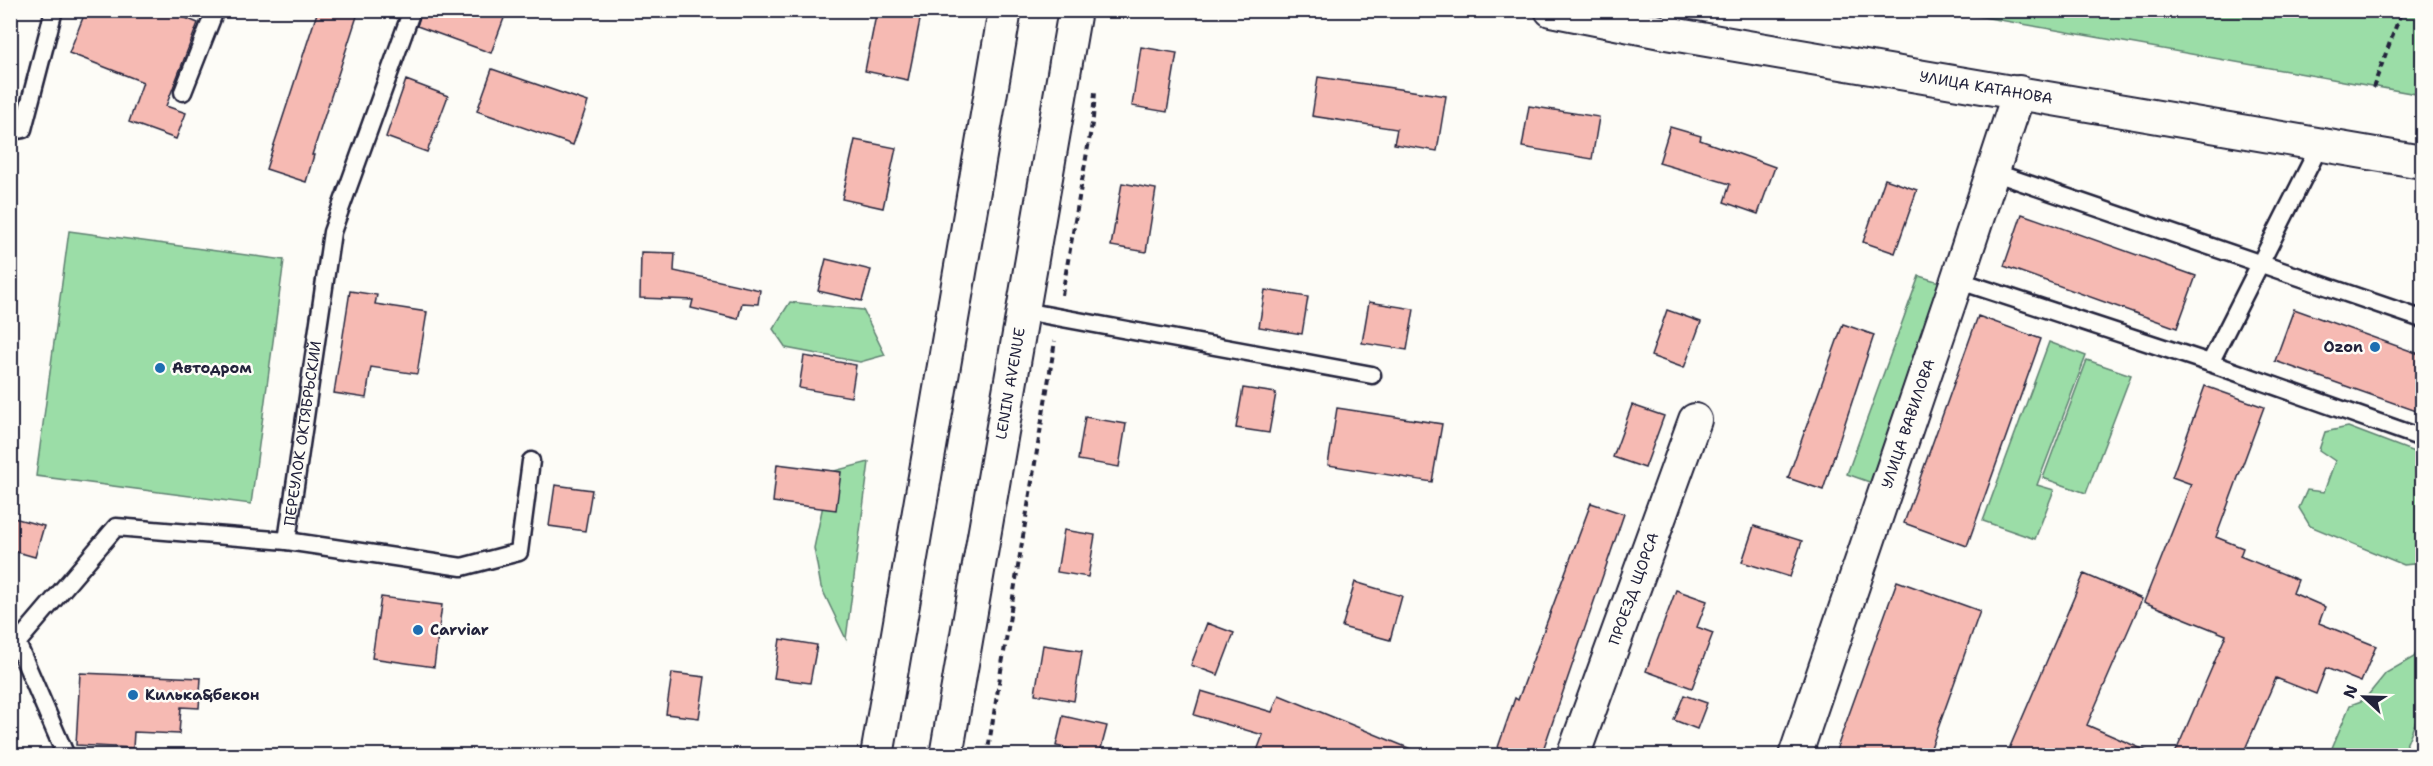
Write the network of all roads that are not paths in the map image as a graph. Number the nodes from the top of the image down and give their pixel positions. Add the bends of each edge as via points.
1 (54, 10) edge
2 (208, 10) edge
3 (412, 10) edge
4 (1005, 10) edge
5 (1076, 10) edge
6 (1551, 10) edge
7 (1670, 22) edge
8 (183, 92) dead end
9 (2019, 92) junction
10 (10, 131) edge
11 (2320, 145) junction
12 (2422, 162) edge
13 (1993, 172) junction
14 (2260, 264) junction
15 (1958, 280) junction
16 (1024, 311) junction
17 (2422, 319) edge
18 (2210, 363) junction
19 (1372, 375) dead end
20 (1695, 420) dead end
21 (2422, 438) edge
22 (531, 461) dead end
23 (287, 541) junction
24 (13, 647) edge
25 (66, 756) edge
26 (877, 756) edge
27 (946, 756) edge
28 (1573, 756) edge
29 (1795, 756) edge

1 - 10 lane via 23,129
2 - 8 lane via 214,13
3 - 23 lane, ПЕРЕУЛОК ОКТЯБРЬСКИЙ via 332,231
4 - 26 street
5 - 16 street, LENIN AVENUE
6 - 7 street, УЛИЦА КАТАНОВА
7 - 9 street, УЛИЦА КАТАНОВА
9 - 11 street, УЛИЦА КАТАНОВА
9 - 13 street, УЛИЦА ВАВИЛОВА
11 - 12 street, УЛИЦА КАТАНОВА
11 - 14 lane
13 - 14 lane
13 - 15 street, УЛИЦА ВАВИЛОВА
14 - 17 lane
14 - 18 lane
15 - 18 lane
15 - 29 street, УЛИЦА ВАВИЛОВА
16 - 19 lane
16 - 27 street, LENIN AVENUE
18 - 21 lane
20 - 28 street, ПРОЕЗД ЩОРСА
22 - 23 lane via 519,552 462,567
23 - 24 lane, ПЕРЕУЛОК ОКТЯБРЬСКИЙ via 116,527
24 - 25 lane

